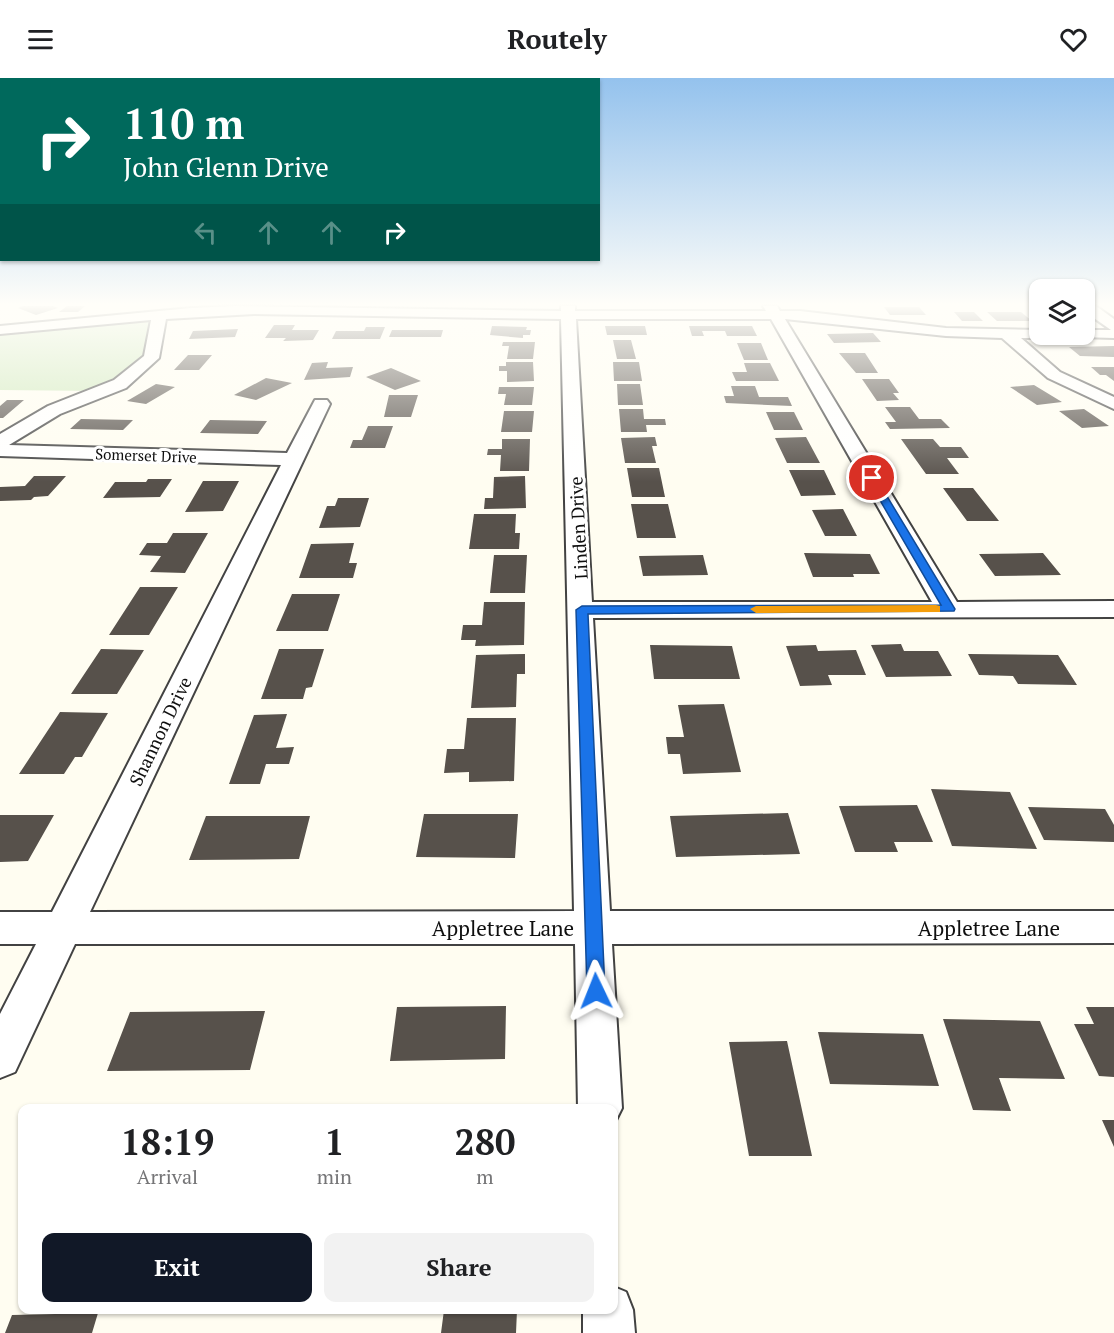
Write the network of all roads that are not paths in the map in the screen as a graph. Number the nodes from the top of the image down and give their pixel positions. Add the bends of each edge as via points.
1 (143, 365) edge
2 (571, 365) edge
3 (805, 365) edge
4 (1042, 365) edge
5 (321, 404) dead end
6 (1114, 404) edge
7 (0, 442) edge
8 (0, 450) edge
9 (292, 459) junction
10 (949, 609) junction
11 (1114, 609) edge
12 (582, 610) junction
13 (1114, 927) edge
14 (0, 928) edge
15 (64, 928) junction
16 (594, 928) junction
17 (0, 1057) edge
18 (600, 1104) edge
19 (608, 1314) edge
20 (609, 1333) edge

1 - 7 street via 111,389 54,410
2 - 12 street, Linden Drive
3 - 10 street
4 - 6 street via 1054,375
5 - 9 street, Shannon Drive
8 - 9 street, Somerset Drive
9 - 15 street, Shannon Drive
10 - 11 street
10 - 12 street
12 - 16 street, Linden Drive
13 - 16 street, Appletree Lane
14 - 15 street, Appletree Lane
15 - 16 street, Appletree Lane
15 - 17 street, Shannon Drive
16 - 18 street, Linden Drive
19 - 20 street

